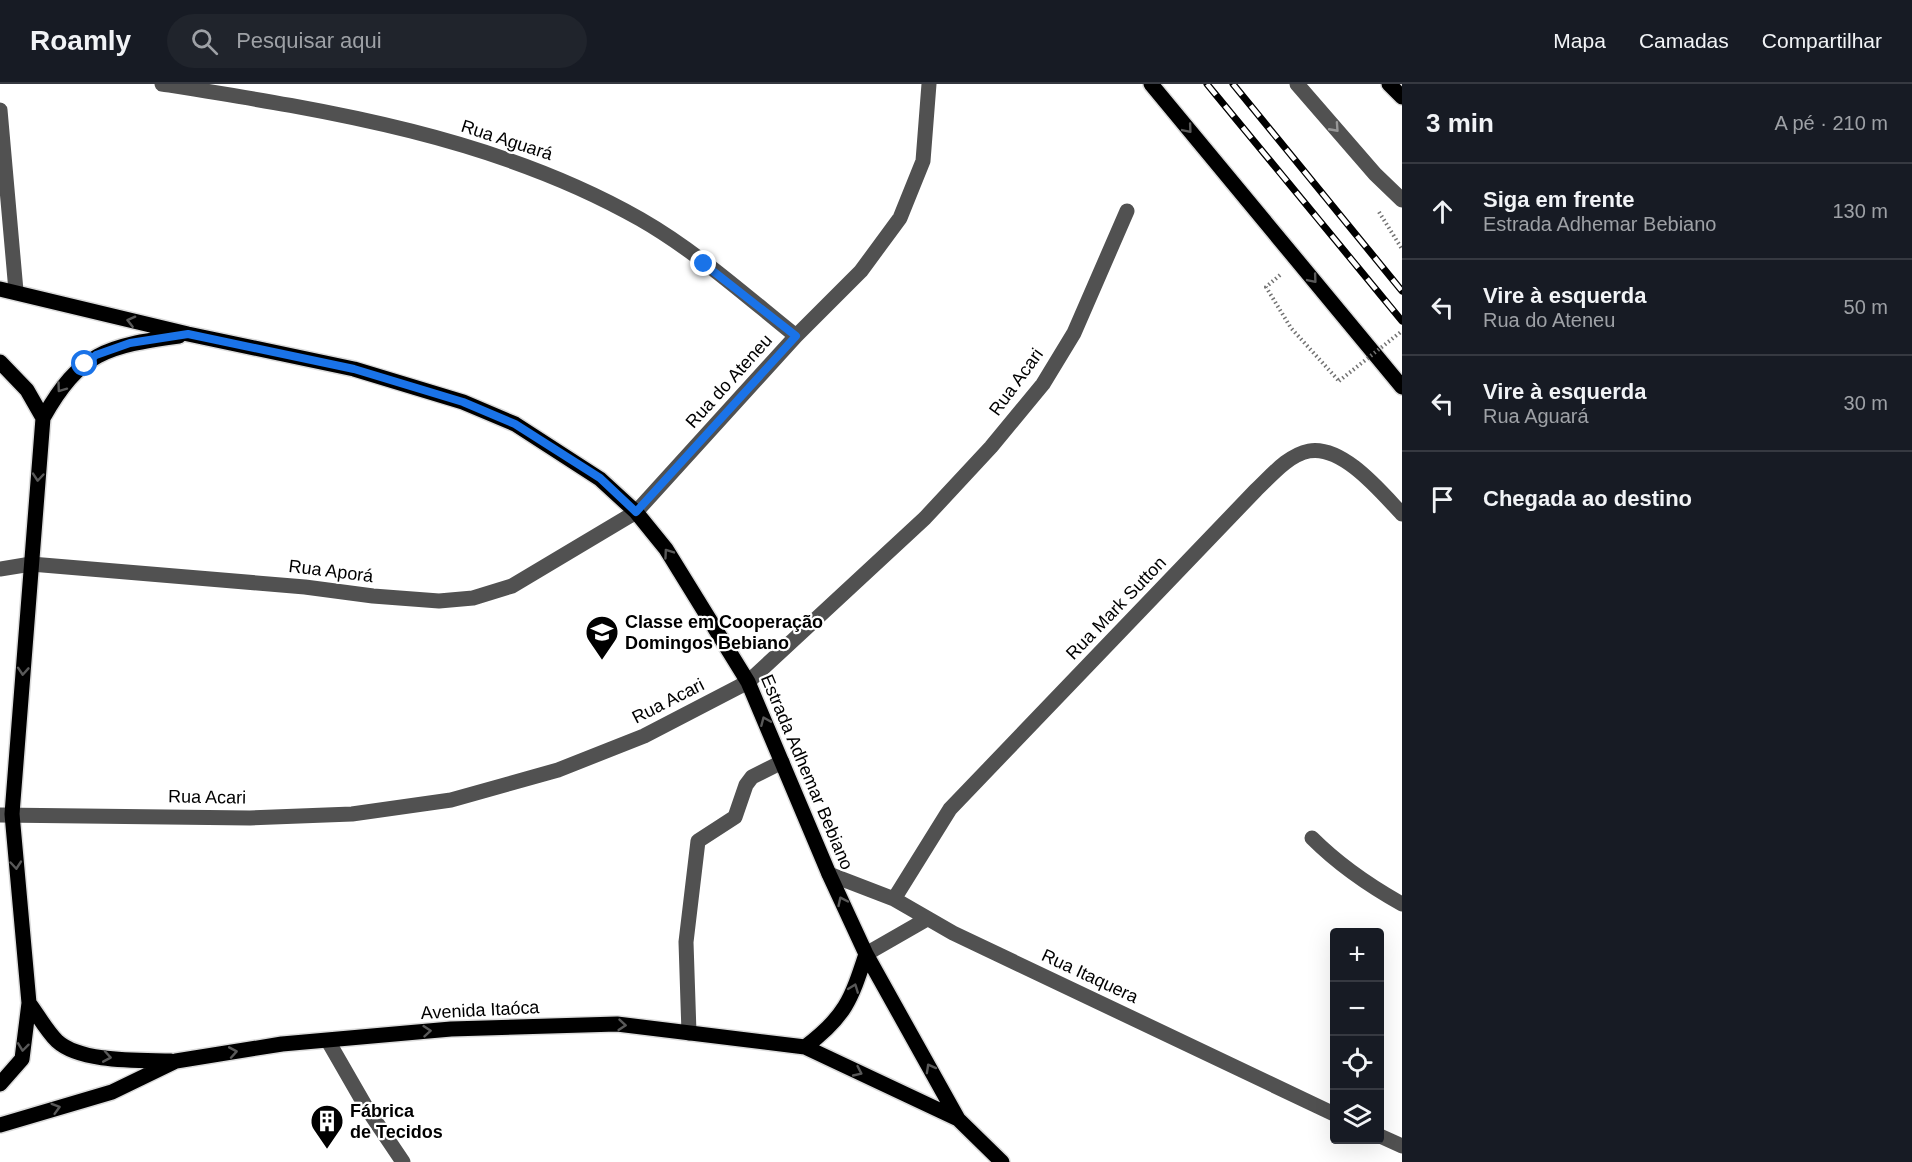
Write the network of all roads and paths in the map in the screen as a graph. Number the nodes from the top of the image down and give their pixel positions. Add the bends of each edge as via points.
1 (162, 84) edge
2 (929, 84) edge
3 (1151, 84) edge
4 (1297, 84) edge
5 (1389, 84) edge
6 (1402, 97) edge
7 (0, 110) edge
8 (1402, 200) edge
9 (1127, 211) dead end
10 (1266, 287) dead end
11 (0, 289) edge
12 (16, 291) junction
13 (1402, 331) edge
14 (188, 334) junction
15 (796, 336) junction
16 (0, 362) edge
17 (1402, 387) edge
18 (43, 418) junction
19 (636, 512) junction
20 (1402, 514) edge
21 (31, 564) junction
22 (0, 569) edge
23 (748, 682) junction
24 (782, 762) junction
25 (6, 814) edge
26 (1312, 838) dead end
27 (829, 874) junction
28 (894, 899) junction
29 (1402, 904) edge
30 (927, 919) junction
31 (867, 954) junction
32 (29, 1003) junction
33 (689, 1033) junction
34 (328, 1041) junction
35 (805, 1047) junction
36 (176, 1061) junction
37 (0, 1084) edge
38 (1330, 1112) edge
39 (958, 1119) junction
40 (0, 1125) edge
41 (1384, 1138) edge
42 (1402, 1146) edge
43 (404, 1162) edge
44 (1002, 1162) edge

1 - 15 street, Rua Aguará via 320,110 431,136 549,174 641,220 720,275
2 - 15 street, Rua do Ateneu via 923,161 900,218 861,271
3 -> 17 main road
4 -> 8 street
5 - 6 main road
7 - 12 street
9 - 23 street, Rua Acari via 1074,333 1043,384 925,518
10 - 13 path, bridge via 1291,328 1339,381
11 - 12 main road, Estrada Adhemar Bebiano
14 -> 12 main road, Estrada Adhemar Bebiano
14 -> 18 main road, Estrada Adhemar Bebiano via 130,343 96,355 73,372
14 - 19 main road, Estrada Adhemar Bebiano via 344,367 463,402 515,424 564,453 600,478
15 - 19 street, Rua do Ateneu
16 - 18 main road via 27,390
18 -> 21 main road
19 - 21 street, Rua Aporá via 512,586 439,601
23 -> 19 main road, Estrada Adhemar Bebiano via 678,568
20 - 28 street, Rua Mark Sutton via 1335,454 1308,451 1286,462 950,809
21 - 22 street, Rua Aporá
21 -> 25 main road
24 -> 23 main road, Estrada Adhemar Bebiano
23 - 25 street, Rua Acari via 644,736 558,770 451,800 352,813 250,818
24 - 27 main road, Estrada Adhemar Bebiano
24 - 33 street via 752,777 735,817 698,841 686,942
25 -> 32 main road
26 - 29 street via 1366,884
27 - 28 street, Rua Itaquera
31 -> 27 main road, Estrada Adhemar Bebiano
28 - 30 street, Rua Itaquera
30 - 31 street
30 - 38 street, Rua Itaquera
35 -> 31 main road via 841,1016
39 -> 31 main road, Estrada Adhemar Bebiano
32 -> 36 main road via 57,1040 72,1051 119,1059
32 -> 37 main road via 22,1059
34 -> 33 main road, Avenida Itaóca via 451,1029 617,1024
33 - 35 main road, Avenida Itaóca
36 -> 34 main road, Avenida Itaóca via 282,1044
34 - 43 street
35 -> 39 main road, Avenida Itaóca
40 -> 36 main road, Avenida Itaóca via 112,1092
39 - 44 main road, Estrada Adhemar Bebiano
41 - 42 street

